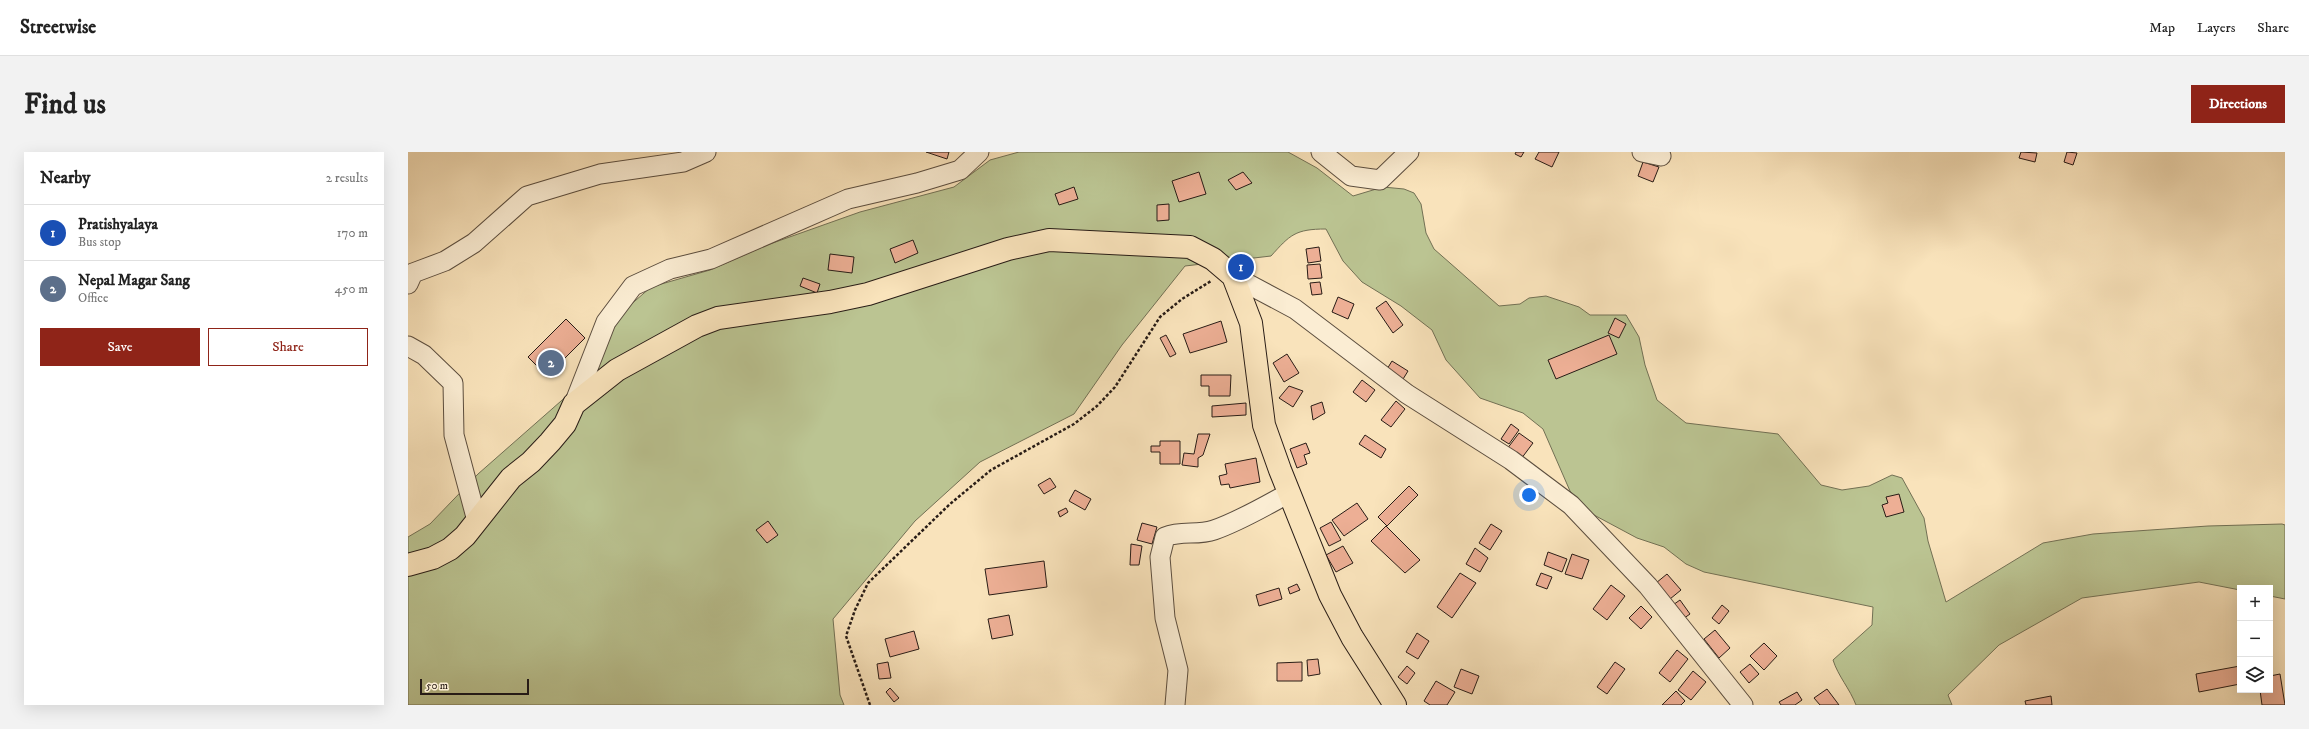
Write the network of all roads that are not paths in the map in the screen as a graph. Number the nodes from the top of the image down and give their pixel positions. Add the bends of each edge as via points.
1 (706, 152) edge
2 (979, 152) edge
3 (1321, 152) edge
4 (1409, 152) edge
5 (1642, 152) edge
6 (1661, 156) dead end
7 (1230, 274) junction
8 (408, 284) edge
9 (408, 346) edge
10 (574, 404) junction
11 (1289, 493) junction
12 (477, 521) junction
13 (408, 565) edge
14 (1175, 705) edge
15 (1395, 705) edge
16 (1743, 705) edge

1 - 8 street via 683,162 600,174 527,196 474,243 445,261 413,273
2 - 10 street via 960,170 848,199 711,259 670,269 633,286 606,322
3 - 4 street via 1351,176 1380,180
5 - 6 street
7 - 10 main road via 1213,259 1190,247 1049,240 1008,249 868,294 718,318 698,326 617,370
7 - 11 main road via 1251,323 1264,426
7 - 16 street via 1295,309 1407,394 1512,460 1571,505 1648,586
9 - 12 street via 424,355 453,383 454,435
10 - 12 main road via 565,424 531,462 511,478
11 - 14 street via 1213,531 1195,534 1176,533 1165,537 1160,557 1165,618 1178,670
11 - 15 main road via 1330,595 1352,637
12 - 13 main road via 450,549 433,558

